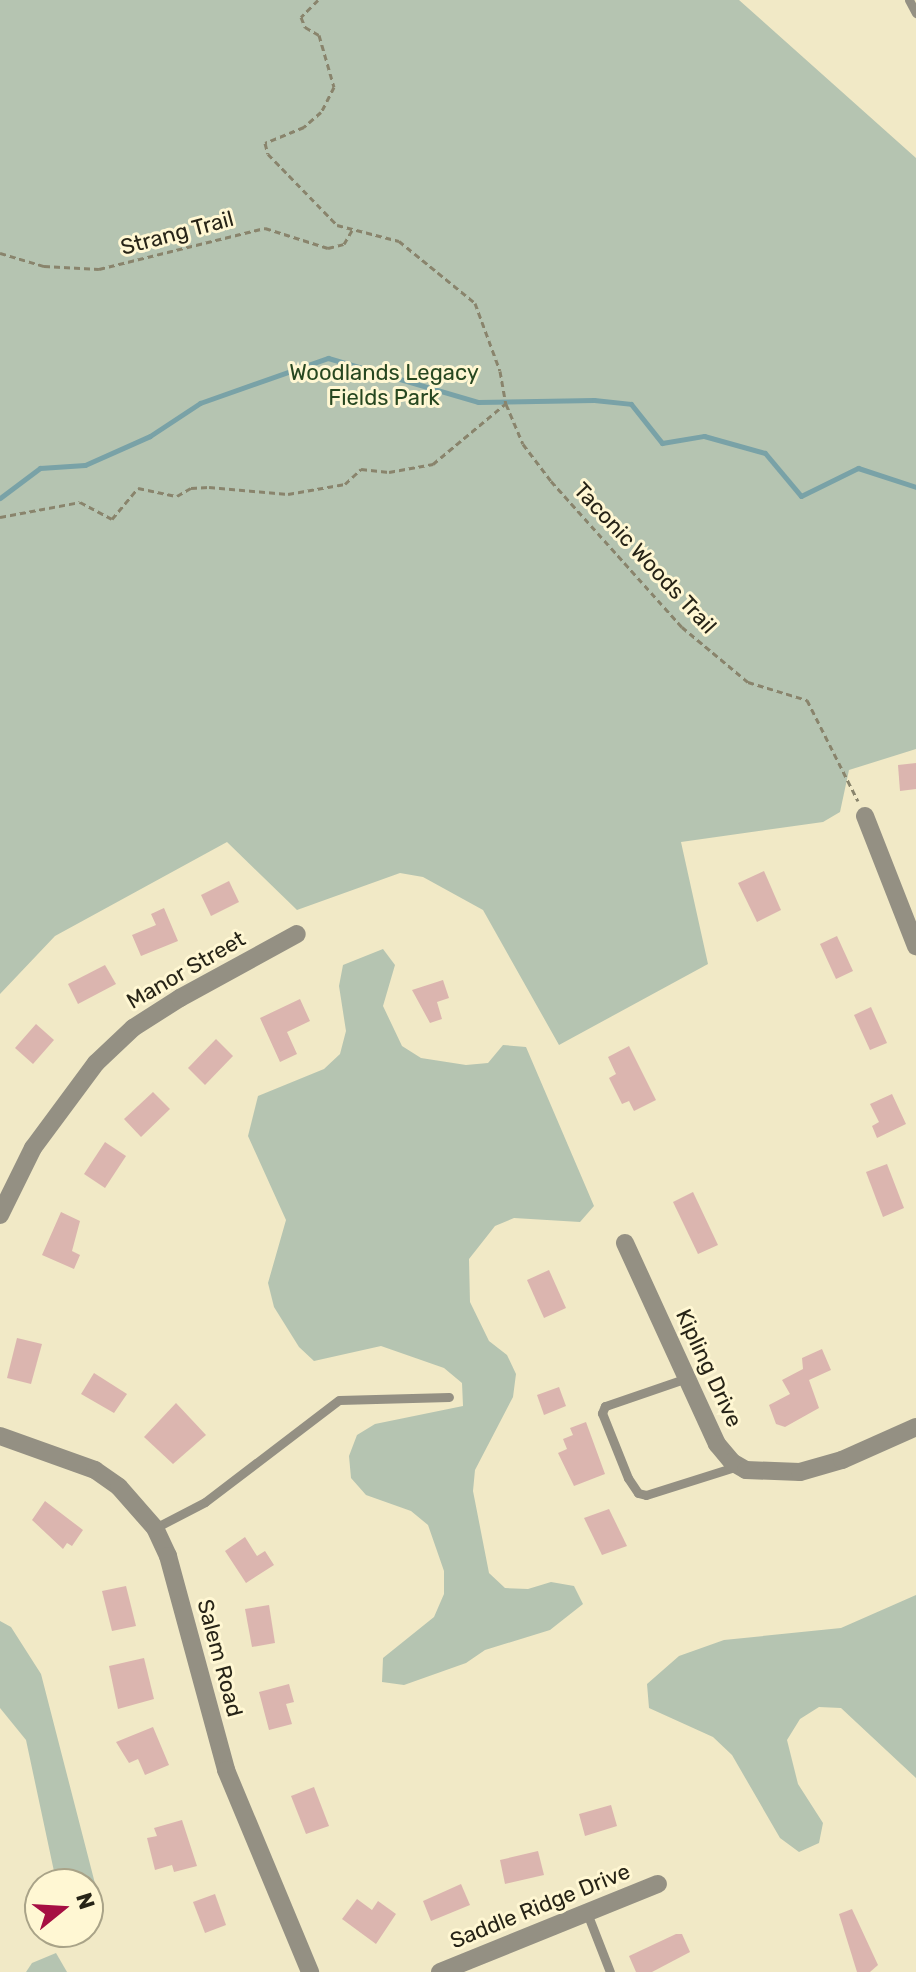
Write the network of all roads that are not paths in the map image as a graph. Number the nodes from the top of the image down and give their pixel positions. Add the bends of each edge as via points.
1 (909, 0) edge
2 (916, 13) edge
3 (865, 816) road end
4 (297, 934) dead end
5 (916, 946) edge
6 (0, 1215) edge
7 (625, 1243) dead end
8 (687, 1378) junction
9 (449, 1397) dead end
10 (916, 1427) edge
11 (0, 1436) edge
12 (738, 1466) junction
13 (155, 1528) junction
14 (658, 1884) dead end
15 (587, 1913) junction
16 (310, 1972) edge
17 (440, 1972) edge
18 (610, 1972) edge

1 - 2 lane
3 - 5 street
4 - 6 street, Manor Street via 133,1028 96,1063 33,1148
7 - 8 street, Kipling Drive
8 - 12 street, Kipling Drive via 717,1444
8 - 12 lane via 605,1406 602,1413 628,1478 638,1493 646,1495
9 - 13 lane via 339,1400 205,1502
10 - 12 street via 842,1460 800,1472
11 - 13 street, Salem Road via 95,1470 119,1487
13 - 16 street, Salem Road via 168,1556 226,1770
14 - 15 street, Saddle Ridge Drive
15 - 17 street, Saddle Ridge Drive
15 - 18 lane

